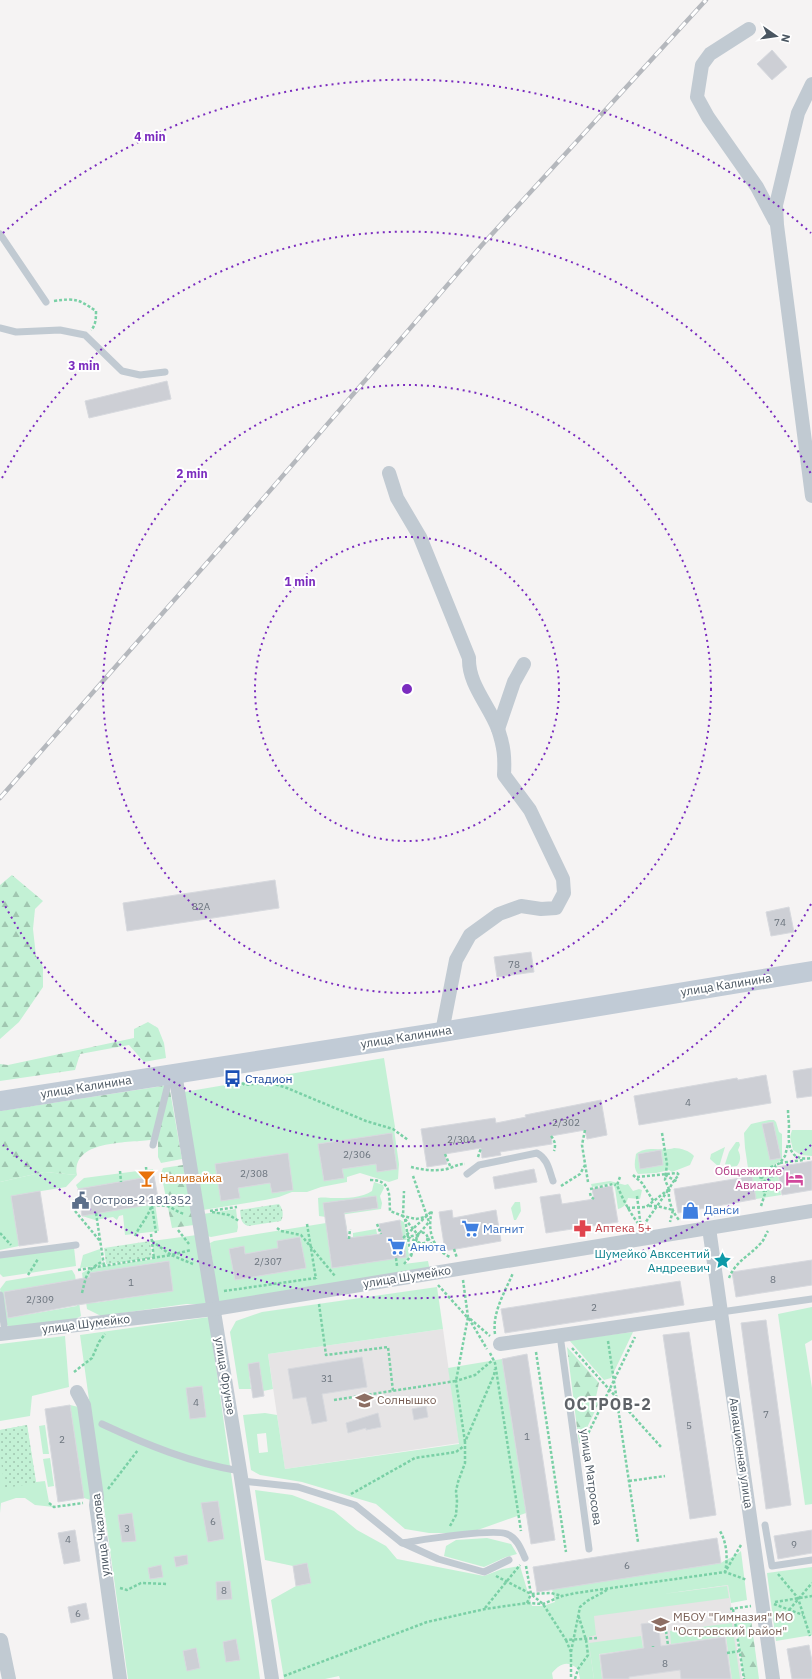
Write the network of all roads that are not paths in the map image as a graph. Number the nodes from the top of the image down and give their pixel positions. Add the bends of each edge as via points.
1 (749, 29) dead end
2 (812, 84) edge
3 (777, 225) junction
4 (0, 234) edge
5 (46, 302) road end
6 (0, 328) edge
7 (165, 372) dead end
8 (389, 473) dead end
9 (812, 496) edge
10 (524, 664) dead end
11 (498, 729) junction
12 (812, 971) edge
13 (442, 1032) junction
14 (172, 1074) junction
15 (0, 1101) edge
16 (153, 1145) dead end
17 (467, 1174) dead end
18 (553, 1181) dead end
19 (812, 1211) edge
20 (709, 1228) junction
21 (76, 1245) dead end
22 (0, 1255) edge
23 (0, 1295) edge
24 (812, 1299) edge
25 (213, 1309) junction
26 (721, 1312) junction
27 (3, 1333) edge
28 (560, 1336) junction
29 (500, 1344) road end
30 (77, 1392) dead end
31 (102, 1424) dead end
32 (241, 1476) junction
33 (765, 1525) dead end
34 (402, 1543) junction
35 (589, 1549) dead end
36 (525, 1558) road end
37 (509, 1560) dead end
38 (812, 1560) edge
39 (1, 1640) edge
40 (276, 1678) edge
41 (9, 1679) edge
42 (120, 1679) edge
43 (773, 1679) edge

1 - 3 street via 710,54 702,65 697,97 757,187
2 - 3 street via 798,113 776,205
3 - 9 street
4 - 5 lane
6 - 7 lane via 16,332 60,330 85,335 122,370 140,375
8 - 11 street via 397,498 423,545 469,658 468,668
10 - 11 street via 514,682
11 - 13 street via 505,753 504,776 530,810 563,879 564,893 556,908 521,906 499,914 470,935 456,960
12 - 13 main road, улица Калинина
13 - 14 main road, улица Калинина
14 - 15 main road, улица Калинина
14 - 16 lane
14 - 25 street, улица Фрунзе via 204,1212 195,1251 209,1280
17 - 18 lane via 479,1165 537,1153 544,1157
19 - 20 street, улица Шумейко
20 - 25 street, улица Шумейко
20 - 26 street, Авиационная улица
21 - 22 lane
23 - 27 lane
24 - 26 lane
25 - 27 street, улица Шумейко
25 - 32 street, улица Фрунзе
26 - 28 street
26 - 43 street, Авиационная улица
28 - 29 street
28 - 35 lane, улица Матросова
30 - 42 street, улица Чкалова via 84,1406
31 - 32 lane via 143,1443
32 - 34 lane via 298,1487 355,1505
32 - 40 street, улица Фрунзе
33 - 38 lane via 772,1566
34 - 36 lane via 486,1533 507,1534 518,1543
34 - 37 lane via 438,1559 484,1572
39 - 41 street

